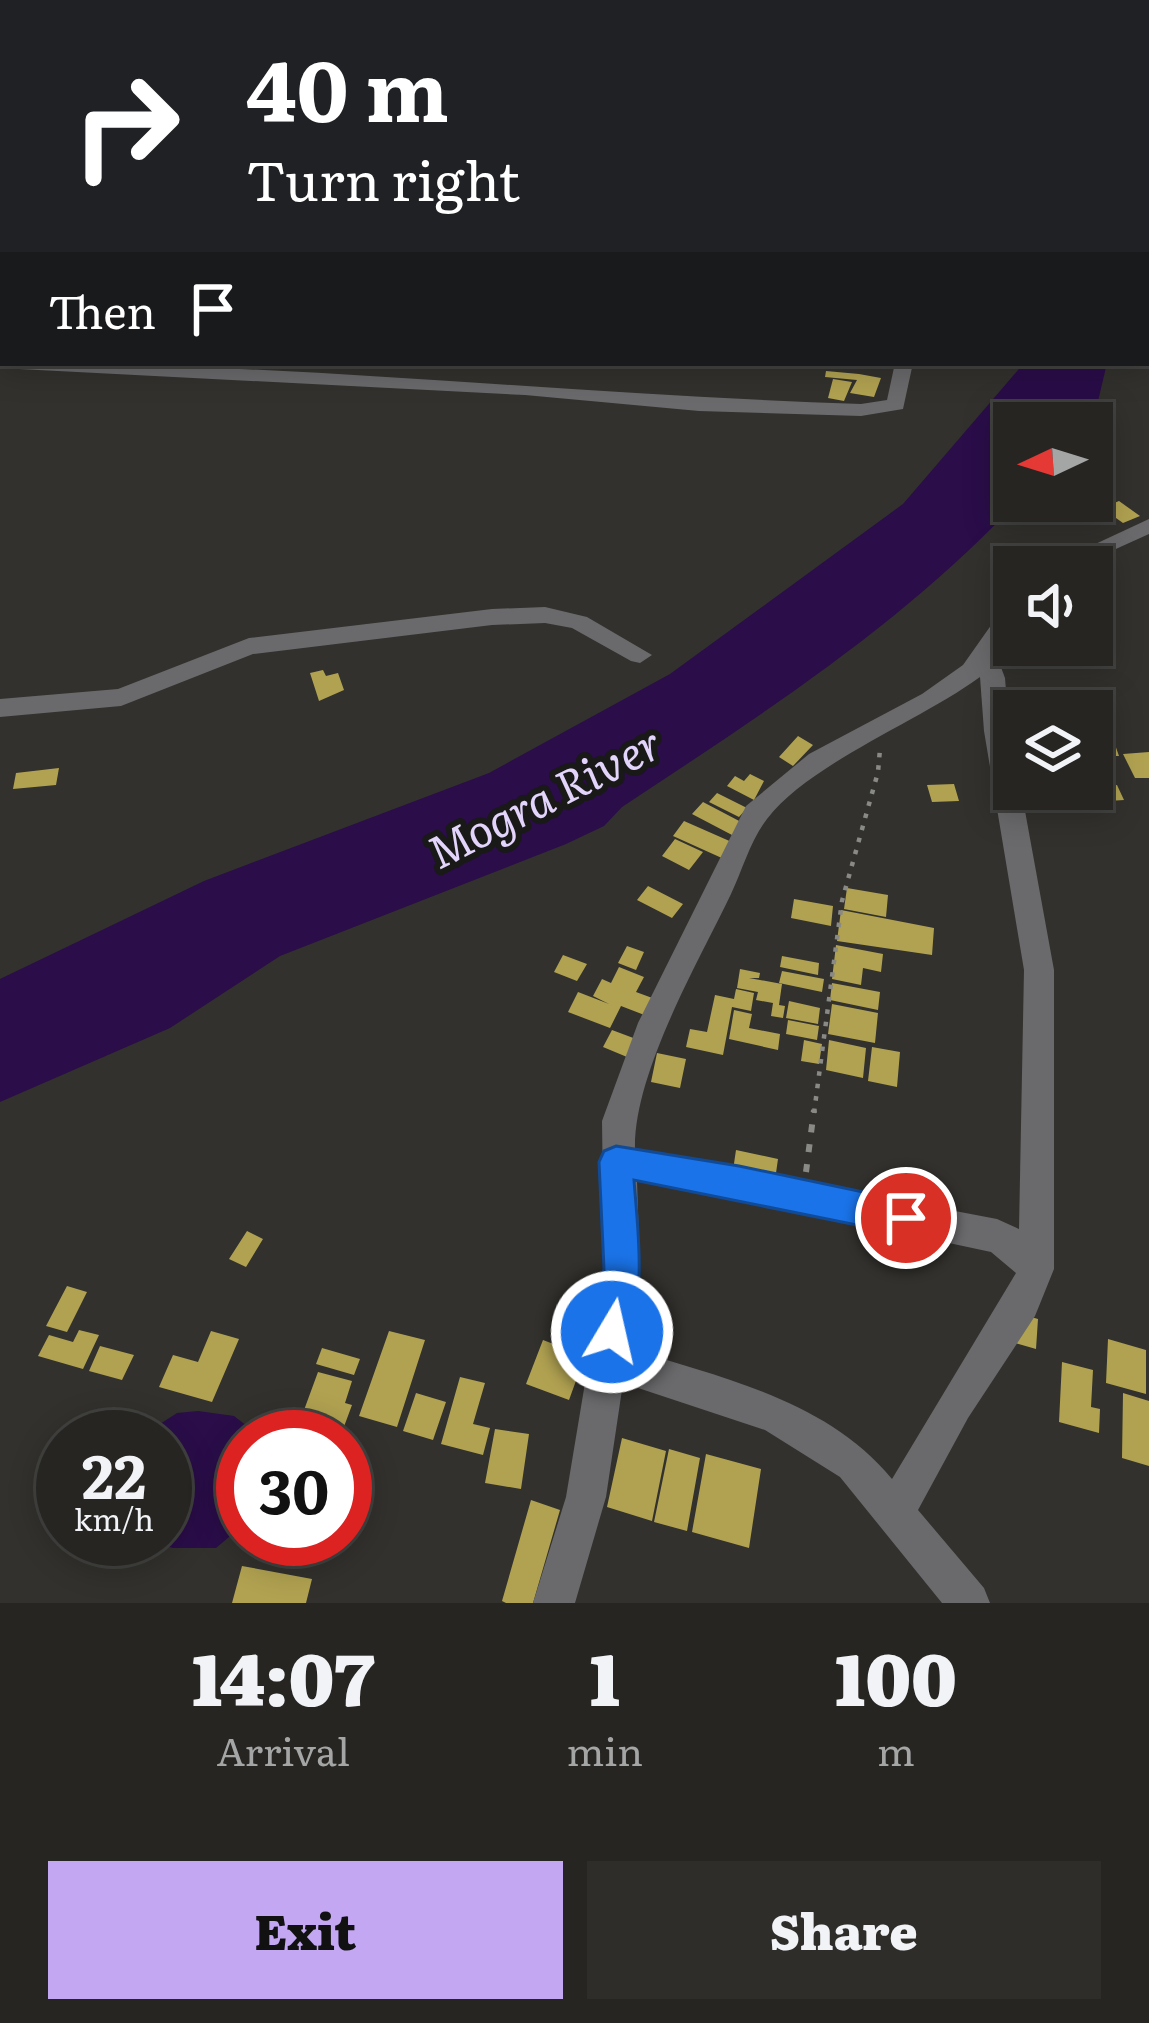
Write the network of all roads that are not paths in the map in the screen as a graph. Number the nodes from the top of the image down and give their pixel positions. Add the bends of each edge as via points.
1 (79, 366) edge
2 (903, 366) edge
3 (1149, 526) edge
4 (1104, 546) edge
5 (993, 644) edge
6 (640, 656) dead end
7 (985, 657) junction
8 (0, 708) edge
9 (616, 1162) junction
10 (1036, 1269) junction
11 (606, 1359) junction
12 (896, 1511) junction
13 (554, 1603) edge
14 (969, 1603) edge

1 - 2 street via 842,410 896,405
3 - 4 street
5 - 7 street
6 - 8 street via 579,622 545,614 492,617 249,646 122,697
7 - 9 street via 931,700 818,761 756,813 654,1023 618,1121
7 - 10 street via 1039,970
9 - 10 street via 998,1236
9 - 11 street via 622,1269
10 - 12 street
11 - 12 street via 775,1414 854,1463
11 - 13 street via 586,1497
12 - 14 street

